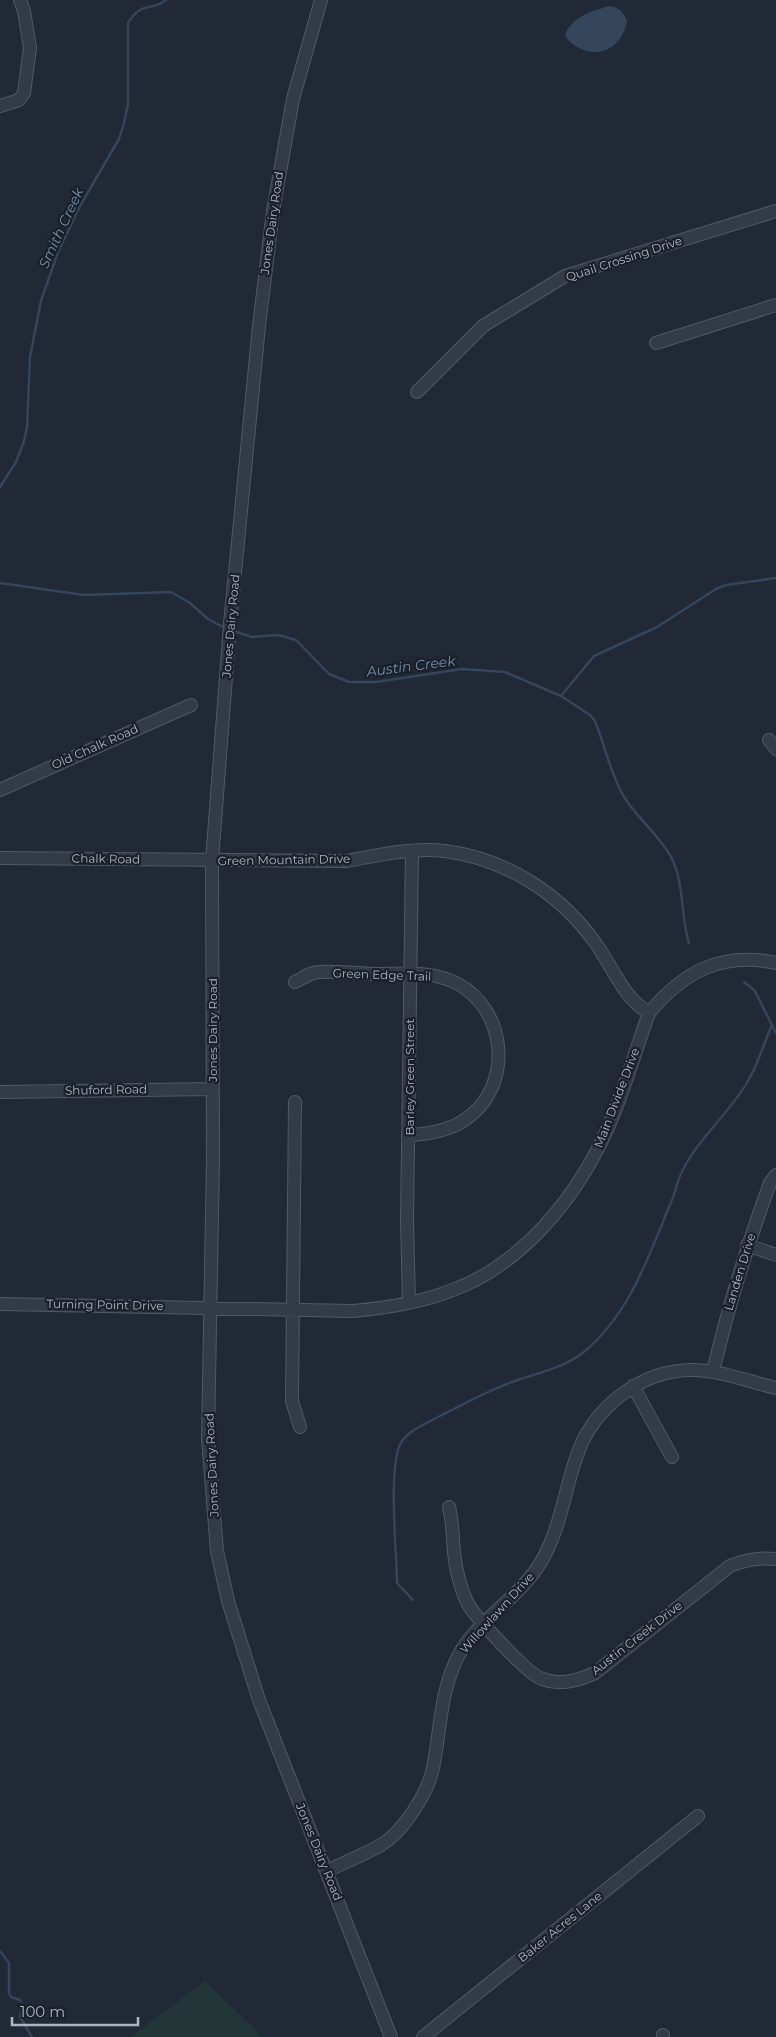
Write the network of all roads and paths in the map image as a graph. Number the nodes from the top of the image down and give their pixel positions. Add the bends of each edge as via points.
1 (20, 0) edge
2 (321, 0) edge
3 (0, 106) edge
4 (776, 211) edge
5 (776, 305) edge
6 (656, 343) dead end
7 (417, 392) dead end
8 (191, 705) dead end
9 (0, 790) edge
10 (412, 851) junction
11 (0, 858) edge
12 (212, 861) junction
13 (776, 964) edge
14 (411, 974) junction
15 (296, 982) dead end
16 (649, 1013) junction
17 (213, 1089) junction
18 (0, 1092) edge
19 (295, 1102) dead end
20 (410, 1136) junction
21 (776, 1174) edge
22 (747, 1245) junction
23 (776, 1255) edge
24 (409, 1303) junction
25 (0, 1304) edge
26 (211, 1306) junction
27 (293, 1310) junction
28 (713, 1372) junction
29 (633, 1386) junction
30 (776, 1388) edge
31 (300, 1427) dead end
32 (672, 1457) dead end
33 (449, 1507) dead end
34 (776, 1559) edge
35 (483, 1624) junction
36 (698, 1816) dead end
37 (327, 1871) junction
38 (391, 2037) edge
39 (423, 2037) edge

1 - 3 street via 30,48 24,93 19,100
2 - 12 street, Jones Dairy Road via 293,99 273,211 230,630
4 - 7 street, Quail Crossing Drive via 565,276 483,326
5 - 6 street
8 - 9 street, Old Chalk Road
10 - 12 street, Green Mountain Drive via 347,861
10 - 14 street, Barley Green Street
10 - 16 street, Green Mountain Drive via 444,851 474,857 514,872 547,891 581,924 600,948 625,991
11 - 12 street, Chalk Road
12 - 17 street, Jones Dairy Road
13 - 16 street, Main Divide Drive via 734,960 712,965 676,984
14 - 15 street, Green Edge Trail via 313,973
14 - 20 street, Barley Green Street
14 - 20 street, Green Edge Trail via 443,978 473,995 491,1019 500,1057 490,1092 471,1116 440,1132
16 - 24 street, Main Divide Drive via 595,1154 553,1216 529,1242 488,1272 450,1291
17 - 18 street, Shuford Road
17 - 26 street, Jones Dairy Road
19 - 27 street
20 - 24 street, Barley Green Street
21 - 22 street, Landen Drive
22 - 23 street
22 - 28 street, Landen Drive
24 - 27 street, Main Divide Drive via 354,1311
25 - 26 street, Turning Point Drive
26 - 27 street, Main Divide Drive
26 - 37 street, Jones Dairy Road via 208,1439 217,1551 259,1700
27 - 31 street via 292,1401
28 - 29 street, Willowlawn Drive via 669,1373
28 - 30 street, Willowlawn Drive
29 - 32 street
29 - 35 street, Willowlawn Drive via 604,1410 583,1440 556,1529 541,1562 510,1599
33 - 35 street, Austin Creek Drive via 454,1564 468,1604
34 - 35 street, Austin Creek Drive via 761,1557 730,1566 595,1673 568,1682 539,1678
35 - 37 street, Willowlawn Drive via 462,1648 454,1664 445,1691 433,1770 424,1793 406,1821 383,1844
36 - 39 street, Baker Acres Lane
37 - 38 street, Jones Dairy Road

